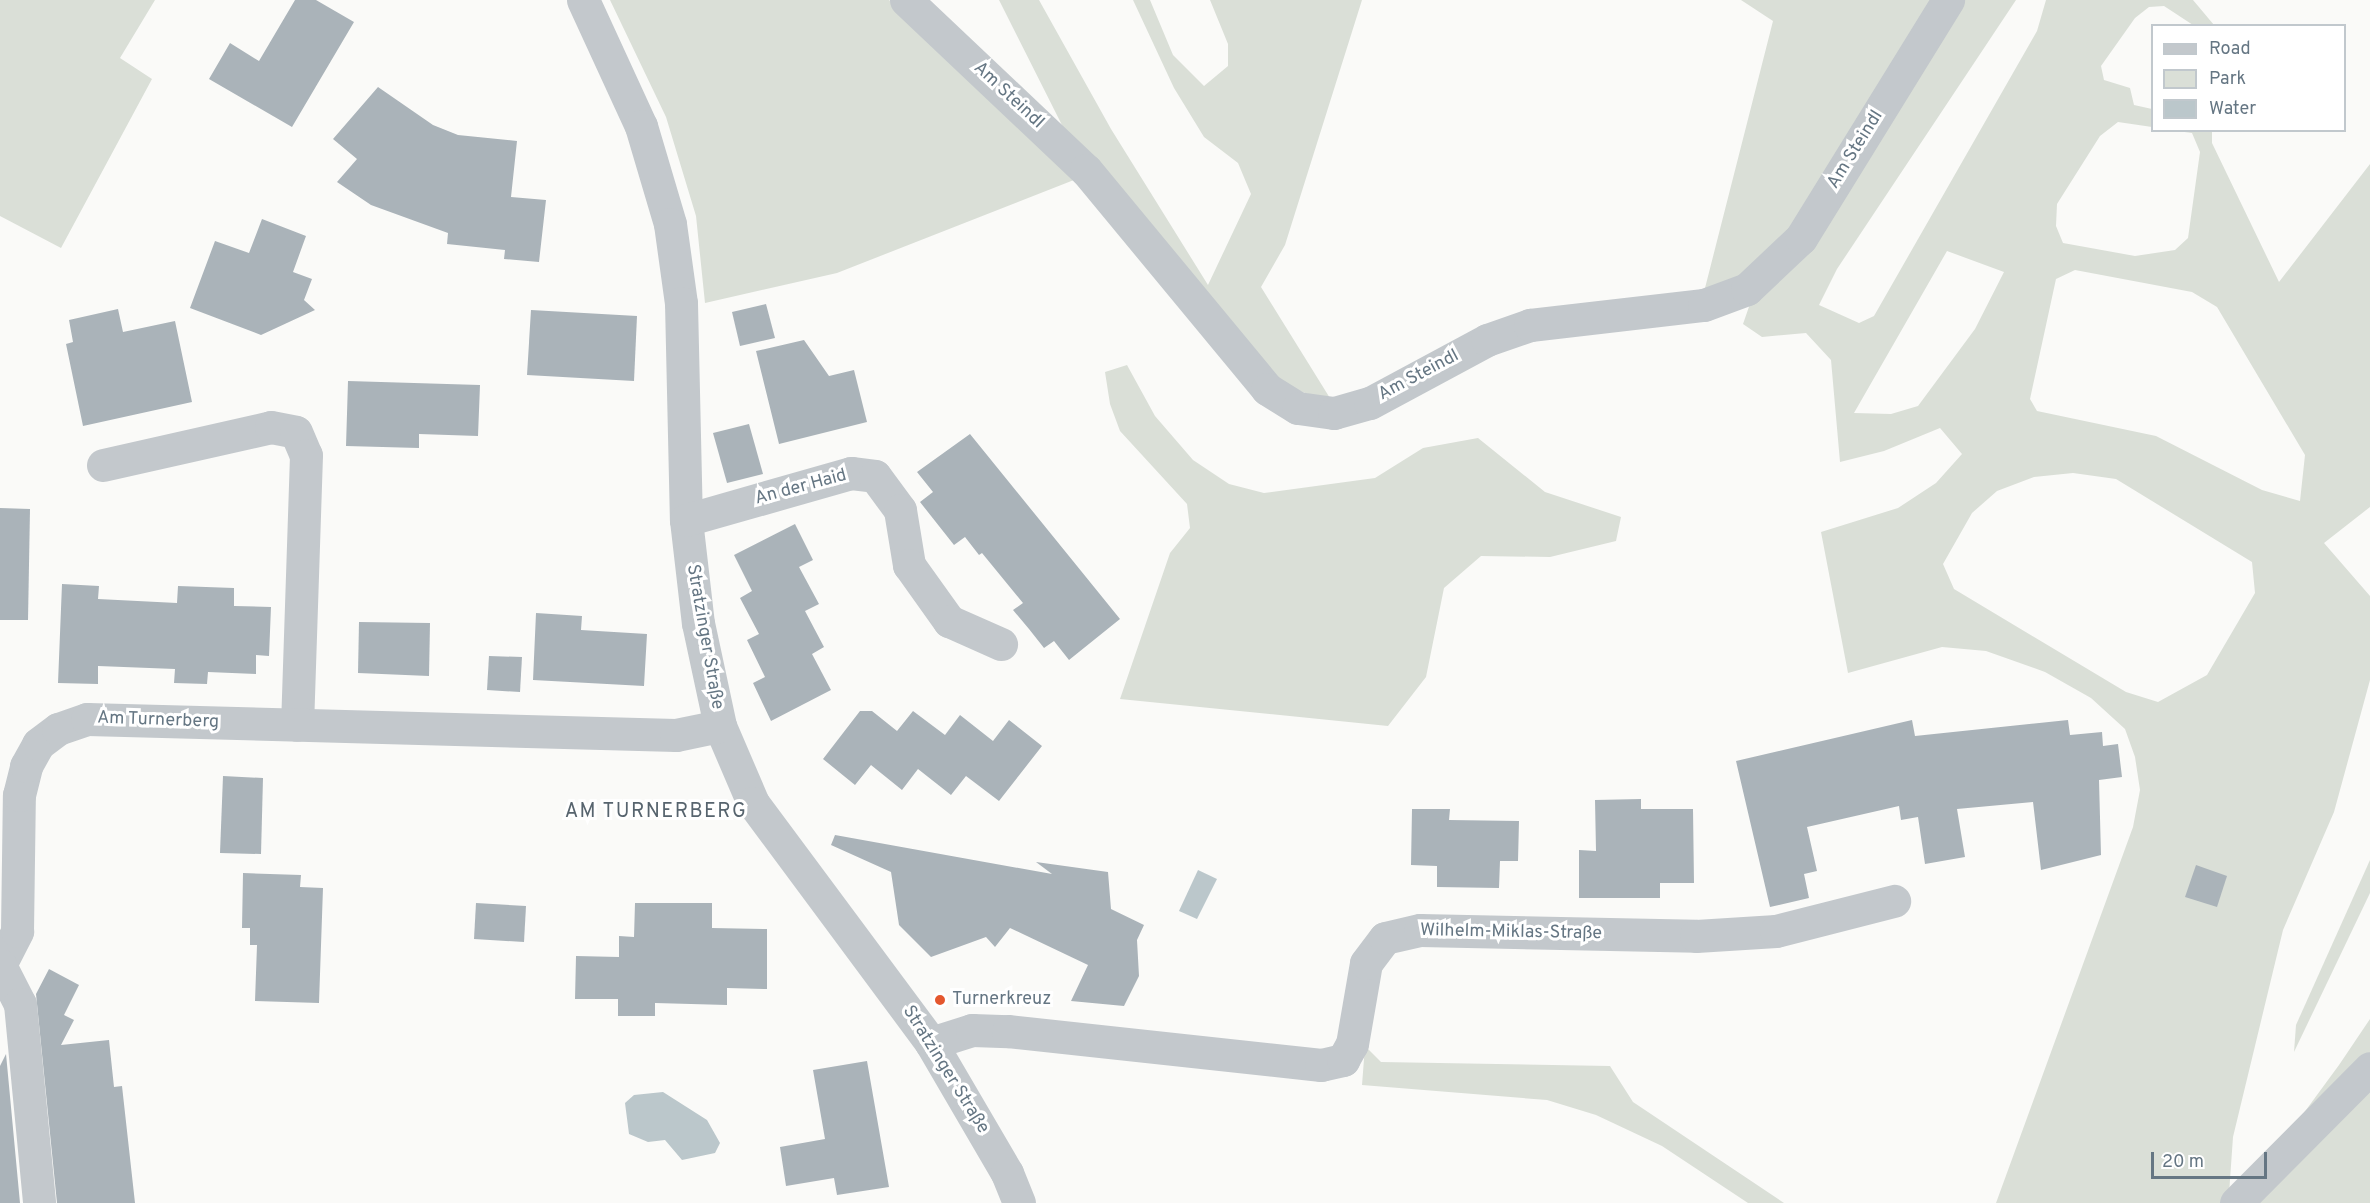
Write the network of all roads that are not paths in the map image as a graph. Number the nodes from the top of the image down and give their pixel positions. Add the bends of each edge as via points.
1 (583, 0) edge
2 (906, 0) edge
3 (1948, 0) edge
4 (103, 465) dead end
5 (686, 520) junction
6 (1001, 644) dead end
7 (297, 724) junction
8 (720, 726) junction
9 (1894, 901) dead end
10 (0, 965) edge
11 (931, 1043) junction
12 (2370, 1068) edge
13 (39, 1203) edge
14 (1019, 1203) edge
15 (2236, 1203) edge

1 - 5 street, Stratzinger Straße via 641,126 670,224 681,303
2 - 3 street, Am Steindl via 1086,170 1267,389 1298,408 1334,413 1370,403 1487,340 1530,325 1704,305 1747,289 1801,238
4 - 7 street via 271,427 296,432 306,455
5 - 6 street, An der Haid via 851,472 875,476 900,510 909,565 950,621
5 - 8 street, Stratzinger Straße via 698,623
7 - 8 street, Am Turnerberg via 676,735
7 - 10 street, Am Turnerberg via 87,719 58,729 38,744 19,795 17,931
8 - 11 street, Stratzinger Straße via 753,803
9 - 11 street, Wilhelm-Miklas-Straße via 1776,931 1696,936 1420,930 1385,938 1366,963 1353,1044 1343,1060 1321,1065 1008,1031 972,1030
10 - 13 street via 20,1004
11 - 14 street, Stratzinger Straße via 1007,1173
12 - 15 street

